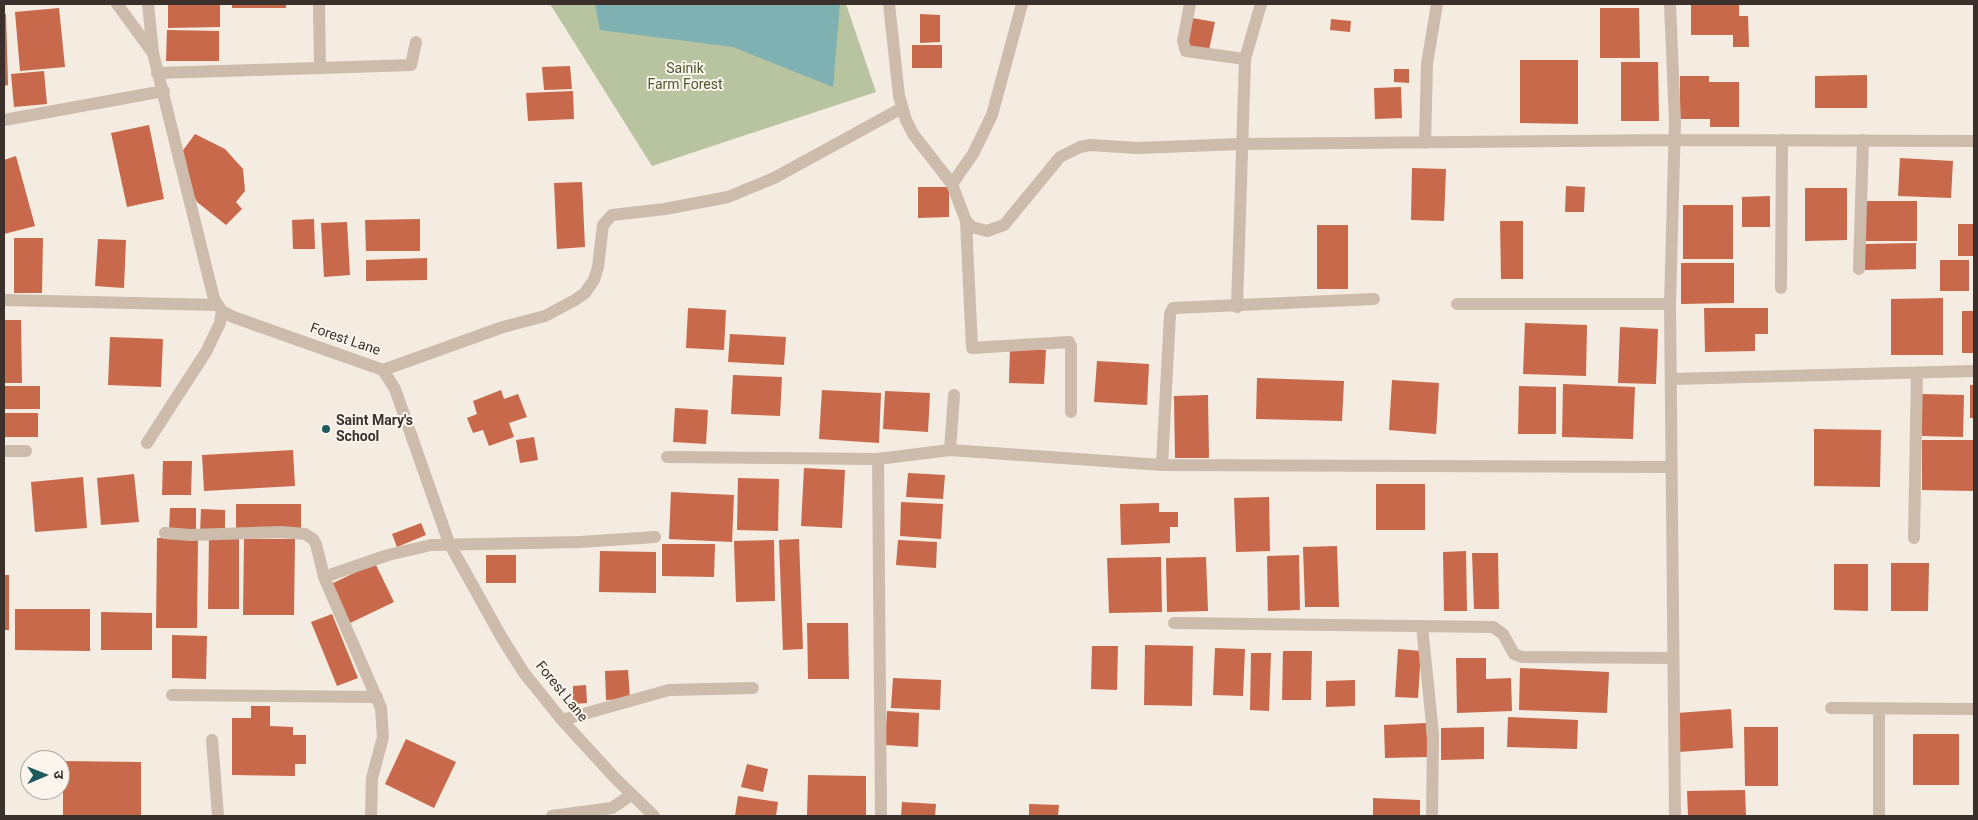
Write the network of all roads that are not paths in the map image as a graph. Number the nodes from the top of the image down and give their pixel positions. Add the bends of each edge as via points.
1 (117, 4) edge
2 (148, 4) edge
3 (319, 4) edge
4 (889, 4) edge
5 (1022, 4) edge
6 (1190, 4) edge
7 (1261, 4) edge
8 (1437, 4) edge
9 (1670, 4) edge
10 (416, 42) dead end
11 (153, 53) junction
12 (1245, 59) junction
13 (320, 68) junction
14 (158, 72) junction
15 (164, 91) junction
16 (902, 108) junction
17 (4, 120) edge
18 (1674, 140) junction
19 (1782, 140) junction
20 (1863, 140) junction
21 (1974, 141) edge
22 (1425, 143) junction
23 (1242, 144) junction
24 (952, 184) junction
25 (966, 221) junction
26 (1860, 269) dead end
27 (1781, 288) dead end
28 (4, 300) edge
29 (1374, 300) dead end
30 (1457, 304) dead end
31 (1670, 304) junction
32 (1237, 307) junction
33 (220, 308) junction
34 (383, 370) junction
35 (1974, 371) edge
36 (1917, 374) junction
37 (1672, 379) junction
38 (954, 395) dead end
39 (1071, 412) dead end
40 (147, 443) dead end
41 (950, 450) junction
42 (4, 451) edge
43 (26, 451) dead end
44 (668, 457) dead end
45 (878, 459) junction
46 (1162, 465) junction
47 (1670, 467) junction
48 (165, 533) dead end
49 (655, 537) dead end
50 (1914, 538) dead end
51 (448, 544) junction
52 (324, 578) junction
53 (1174, 623) dead end
54 (1422, 626) junction
55 (1673, 658) junction
56 (753, 688) dead end
57 (172, 695) dead end
58 (378, 698) junction
59 (1830, 708) dead end
60 (1879, 708) junction
61 (1974, 709) edge
62 (562, 720) junction
63 (212, 740) dead end
64 (632, 795) junction
65 (218, 816) edge
66 (372, 816) edge
67 (552, 816) edge
68 (654, 816) edge
69 (881, 816) edge
70 (1432, 816) edge
71 (1676, 816) edge
72 (1879, 816) edge

1 - 11 street
2 - 11 street
3 - 13 street
4 - 16 street
5 - 24 street via 992,115 973,154
6 - 12 street via 1183,41 1186,51
7 - 12 street
8 - 22 street via 1427,64
9 - 18 street
10 - 13 street via 411,65
11 - 14 street
12 - 23 street
13 - 14 street
14 - 15 street
15 - 17 street
15 - 33 street via 214,299
16 - 24 street via 913,134
16 - 34 street via 774,178 728,197 612,215 603,225 594,280 575,300 545,316 503,327
18 - 19 street
18 - 22 street
18 - 31 street
19 - 20 street
19 - 27 street
20 - 21 street
20 - 26 street
22 - 23 street
23 - 25 street via 1080,147 1054,163 1001,228 987,232 972,227
23 - 32 street
24 - 25 street
25 - 39 street via 972,348 1069,342
28 - 33 street
29 - 32 street
30 - 31 street
31 - 37 street
32 - 46 street via 1178,307 1171,311
33 - 34 street, Forest Lane via 233,317
33 - 40 street via 218,329 206,352
34 - 51 street, Forest Lane via 395,390
35 - 36 street
36 - 37 street
36 - 50 street
37 - 47 street
38 - 41 street
41 - 45 street
41 - 46 street
42 - 43 street
44 - 45 street
45 - 69 street
46 - 47 street
47 - 55 street
48 - 52 street via 304,534 316,544
49 - 51 street
51 - 52 street via 413,548
51 - 62 street, Forest Lane via 514,658
52 - 58 street
53 - 54 street
54 - 55 street via 1493,627 1503,634 1514,654 1522,657
54 - 70 street via 1433,734
55 - 71 street
56 - 62 street via 669,690
57 - 58 street
58 - 66 street via 383,737 372,778
59 - 60 street
60 - 61 street
60 - 72 street
62 - 64 street, Forest Lane
63 - 65 street
64 - 67 street via 612,808
64 - 68 street, Forest Lane

